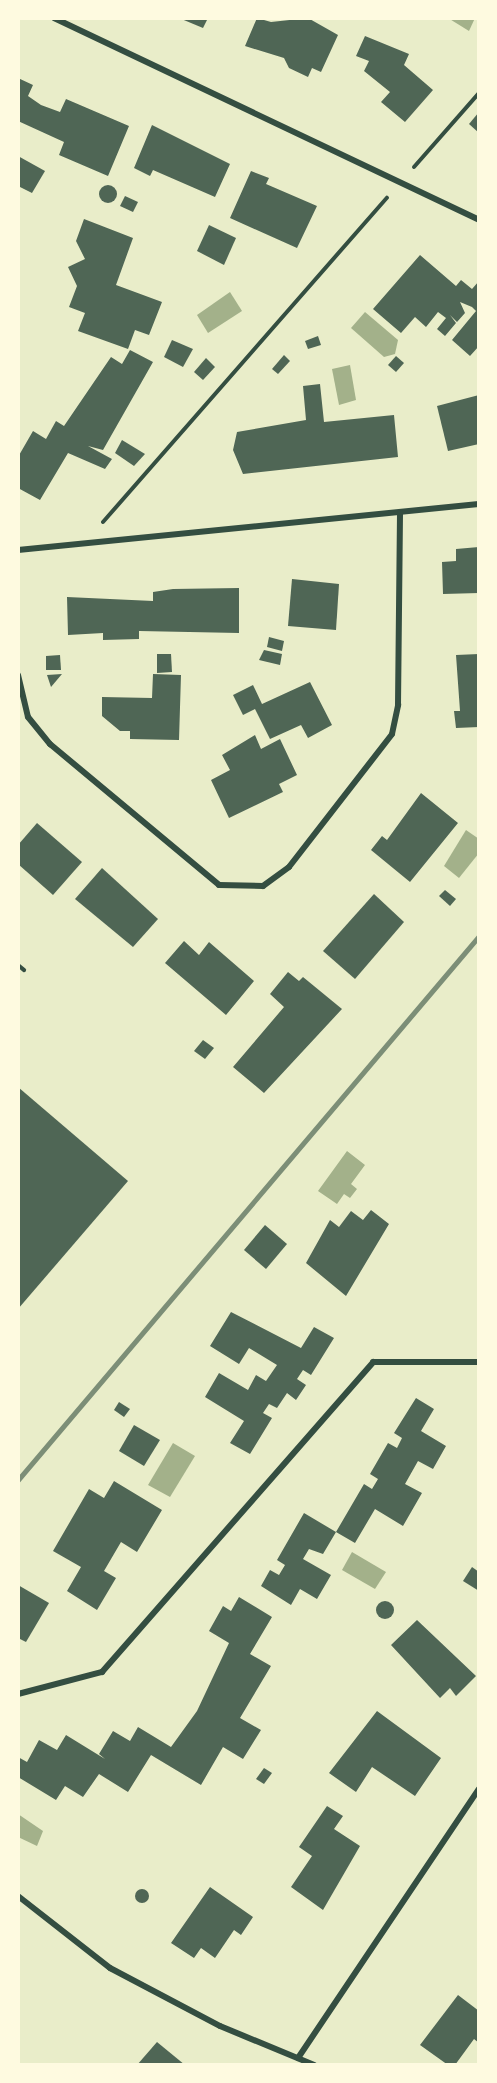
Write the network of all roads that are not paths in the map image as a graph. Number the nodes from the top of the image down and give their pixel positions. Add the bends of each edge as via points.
1 (54, 18) edge
2 (73, 18) edge
3 (69, 26) junction
4 (479, 220) edge
5 (479, 504) edge
6 (400, 513) junction
7 (18, 550) edge
8 (18, 675) edge
9 (479, 1362) edge
10 (18, 1694) edge
11 (479, 1789) edge
12 (18, 1896) edge
13 (298, 2058) junction
14 (314, 2065) edge

1 - 3 street
2 - 3 street
3 - 4 street
5 - 6 street
6 - 7 street
6 - 8 street via 398,705 392,734 289,867 263,886 219,885 50,744 28,717
9 - 10 street via 373,1362 102,1672
11 - 13 street
12 - 13 street via 110,1968 220,2026
13 - 14 street

